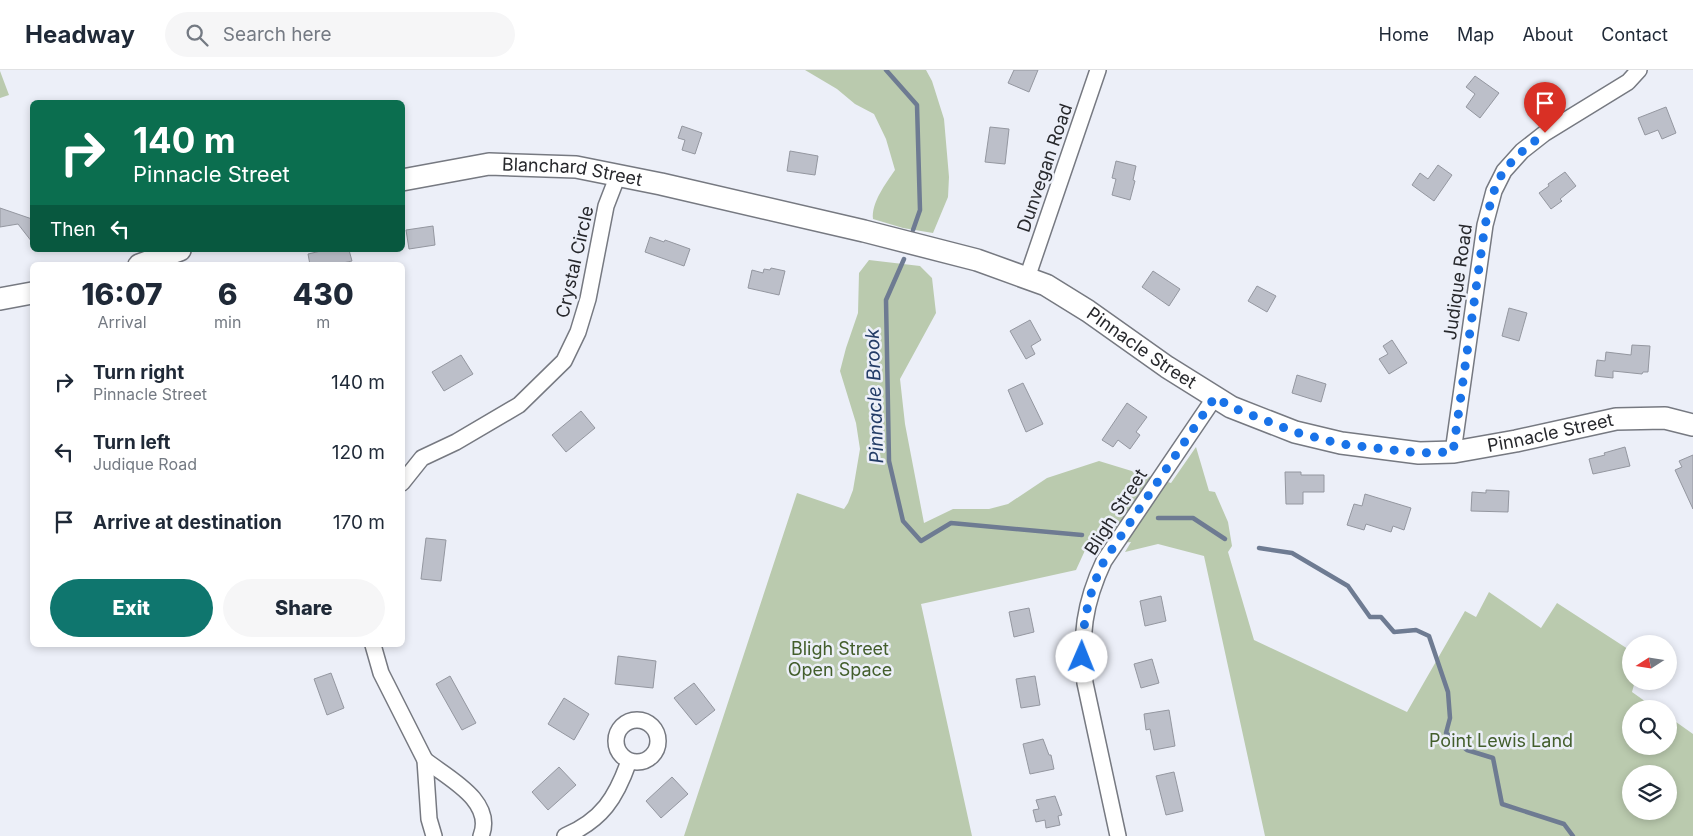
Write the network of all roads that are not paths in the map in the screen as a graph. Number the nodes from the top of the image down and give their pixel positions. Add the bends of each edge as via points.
1 (1098, 70) edge
2 (1639, 70) edge
3 (618, 175) junction
4 (405, 179) edge
5 (740, 203) joint
6 (174, 252) edge
7 (146, 262) edge
8 (1027, 278) junction
9 (30, 293) edge
10 (0, 299) edge
11 (1215, 397) junction
12 (1693, 424) edge
13 (1453, 452) junction
14 (405, 479) edge
15 (373, 647) edge
16 (425, 760) junction
17 (629, 761) dead end
18 (434, 836) edge
19 (481, 836) edge
20 (565, 836) edge
21 (1118, 836) edge

1 - 8 street, Dunvegan Road
2 - 13 street, Judique Road via 1628,82 1545,133 1522,151 1504,171 1494,191 1485,225
3 - 4 street, Blanchard Street via 576,167 489,164
3 - 5 street, Blanchard Street
3 - 14 street, Crystal Circle via 606,206 588,300 564,361 520,405 422,458
5 - 8 street, Pinnacle Street via 977,260
6 - 7 street
8 - 11 street, Pinnacle Street via 1046,284
9 - 10 street
11 - 13 street, Pinnacle Street via 1231,407 1295,432 1341,444 1419,453
11 - 21 street, Bligh Street via 1104,561 1087,604 1082,657 1085,683
12 - 13 street, Pinnacle Street via 1665,418 1616,418
15 - 16 street via 381,673
16 - 18 street via 429,819
16 - 19 street via 477,803 484,820
17 - 20 street via 608,806 592,821

